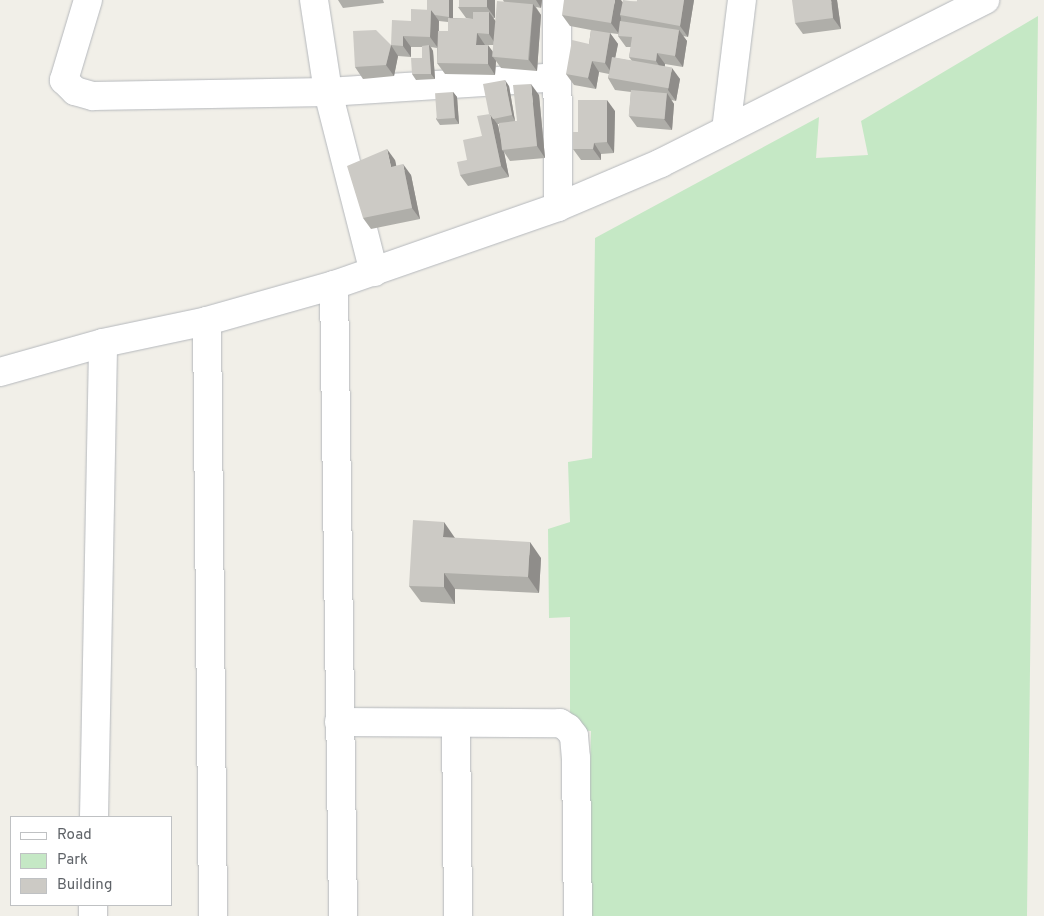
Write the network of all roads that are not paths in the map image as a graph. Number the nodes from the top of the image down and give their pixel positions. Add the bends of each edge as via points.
1 (88, 0) edge
2 (314, 0) edge
3 (557, 0) edge
4 (742, 0) edge
5 (985, 0) edge
6 (557, 77) junction
7 (328, 92) junction
8 (726, 130) junction
9 (558, 207) junction
10 (374, 272) junction
11 (334, 285) junction
12 (206, 321) junction
13 (103, 343) junction
14 (0, 372) edge
15 (339, 722) junction
16 (456, 723) junction
17 (94, 816) edge
18 (213, 916) edge
19 (343, 916) edge
20 (458, 916) edge
21 (578, 916) edge

1 - 7 street via 65,70 64,80 75,92 94,96
2 - 7 street
3 - 6 street
4 - 8 street
5 - 8 street
6 - 7 street
6 - 9 street
7 - 10 street
8 - 9 street via 661,163
9 - 10 street
10 - 11 street
11 - 12 street
11 - 15 street
12 - 13 street
12 - 18 street
13 - 14 street
13 - 17 street
15 - 16 street
15 - 19 street
16 - 20 street
16 - 21 street via 560,723 574,736

